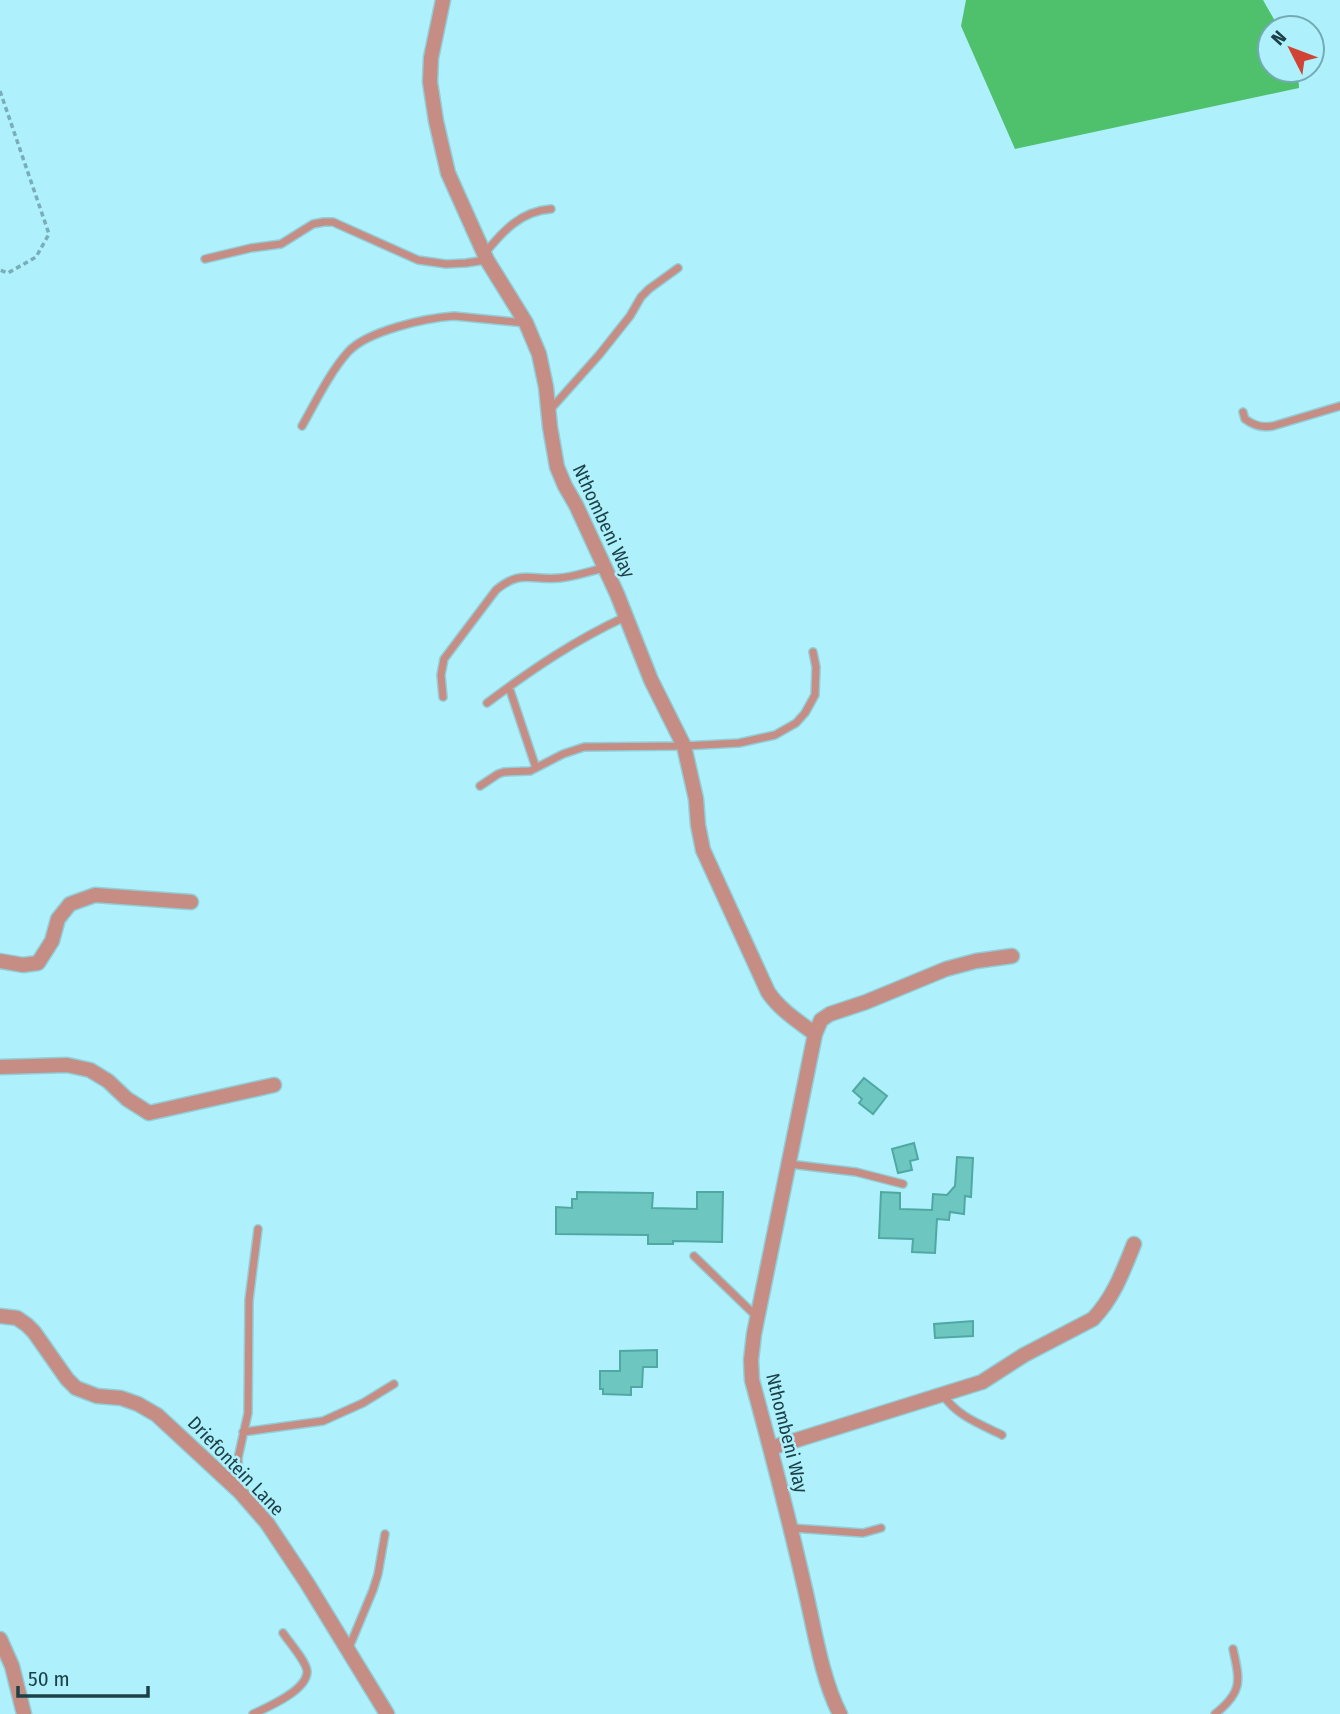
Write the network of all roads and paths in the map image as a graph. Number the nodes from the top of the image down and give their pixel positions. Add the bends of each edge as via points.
1 (443, 0) edge
2 (0, 91) edge
3 (551, 209) dead end
4 (486, 257) junction
5 (205, 259) dead end
6 (678, 268) dead end
7 (0, 270) edge
8 (526, 323) junction
9 (1340, 406) edge
10 (548, 411) junction
11 (1243, 412) dead end
12 (302, 426) dead end
13 (604, 568) junction
14 (625, 617) junction
15 (813, 652) dead end
16 (509, 687) junction
17 (443, 697) dead end
18 (487, 703) dead end
19 (684, 746) junction
20 (536, 768) junction
21 (480, 786) dead end
22 (191, 902) dead end
23 (1012, 956) dead end
24 (0, 961) edge
25 (814, 1034) junction
26 (0, 1067) edge
27 (274, 1085) dead end
28 (788, 1164) junction
29 (902, 1184) dead end
30 (258, 1229) dead end
31 (1134, 1244) dead end
32 (694, 1256) dead end
33 (0, 1316) edge
34 (758, 1318) junction
35 (394, 1384) dead end
36 (943, 1395) junction
37 (243, 1432) junction
38 (1002, 1435) dead end
39 (771, 1448) junction
40 (239, 1491) junction
41 (791, 1528) junction
42 (881, 1528) dead end
43 (385, 1534) dead end
44 (284, 1633) dead end
45 (0, 1639) edge
46 (1233, 1649) dead end
47 (347, 1650) junction
48 (24, 1714) edge
49 (253, 1714) edge
50 (387, 1714) edge
51 (840, 1714) edge
52 (1215, 1714) edge

1 - 4 street, Nthombeni Way via 431,58 436,121 448,173
2 - 7 path via 49,234 36,257 8,273
3 - 4 lane via 528,214 502,233
4 - 5 lane via 466,264 418,260 324,222 281,244
4 - 8 street, Nthombeni Way
6 - 10 lane via 641,297 599,355
8 - 10 street, Nthombeni Way via 539,354
8 - 12 lane via 444,316 378,333 348,352
9 - 11 lane via 1263,428 1245,419
10 - 13 street, Nthombeni Way via 557,467
13 - 14 street, Nthombeni Way
13 - 17 lane via 561,578 519,577 505,582 444,659
14 - 16 lane via 571,645
14 - 19 street, Nthombeni Way
15 - 19 lane via 816,695 805,713 785,730 739,743
16 - 18 lane
16 - 20 lane
19 - 20 lane via 584,747
19 - 25 street, Nthombeni Way via 703,850 768,992
20 - 21 lane via 504,772
22 - 24 street via 94,895 70,904 38,963
23 - 25 street via 946,969 830,1014
25 - 28 street, Nthombeni Way
26 - 27 street via 67,1065 90,1070 149,1113
28 - 29 lane via 856,1172
28 - 34 street, Nthombeni Way
30 - 37 lane via 249,1300 248,1413
31 - 36 street via 1117,1284 1093,1318 982,1382
32 - 34 lane
33 - 40 street, Driefontein Lane via 18,1318 27,1325 76,1388 121,1398 158,1415
34 - 39 street, Nthombeni Way via 752,1380
35 - 37 lane via 323,1421
36 - 38 lane via 956,1410
36 - 39 street
37 - 40 lane
39 - 41 street, Nthombeni Way
40 - 47 street, Driefontein Lane via 267,1523
41 - 42 lane via 863,1533
41 - 51 street, Nthombeni Way via 826,1677
43 - 47 lane via 373,1590
44 - 49 lane via 307,1673 289,1695
45 - 48 street
46 - 52 lane via 1238,1685
47 - 50 street, Driefontein Lane

